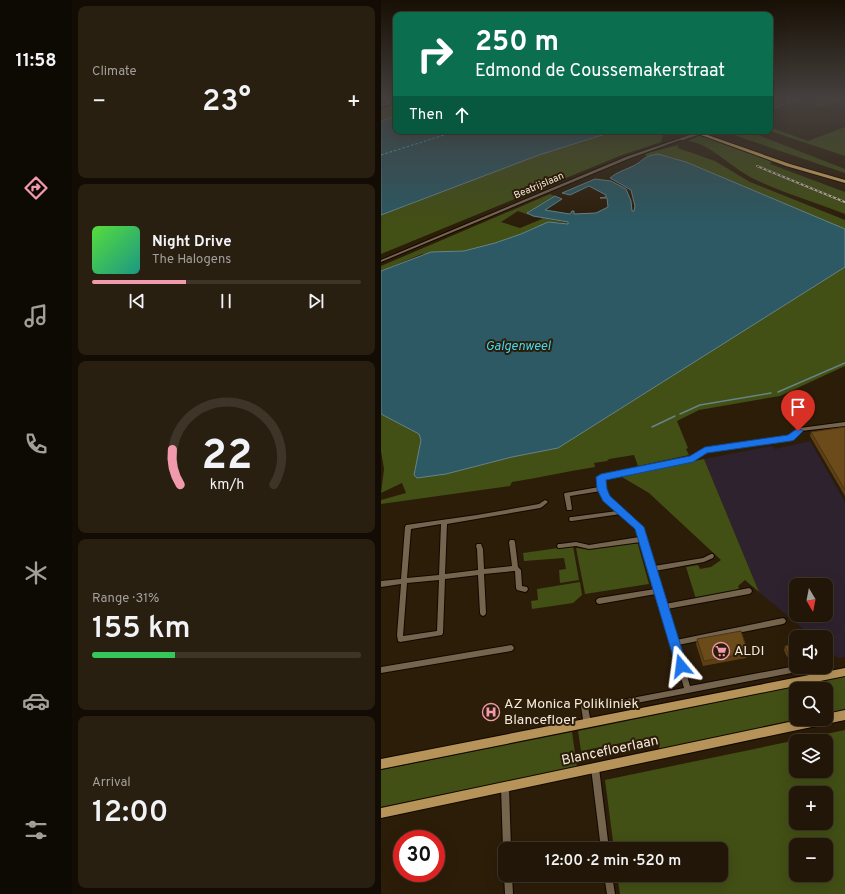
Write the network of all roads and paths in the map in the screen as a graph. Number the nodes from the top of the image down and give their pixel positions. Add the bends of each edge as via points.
1 (677, 141) edge
2 (719, 141) edge
3 (732, 141) edge
4 (845, 178) edge
5 (845, 182) edge
6 (381, 261) edge
7 (845, 424) edge
8 (602, 489) junction
9 (545, 502) dead end
10 (569, 509) dead end
11 (623, 512) junction
12 (572, 519) dead end
13 (444, 522) junction
14 (643, 539) junction
15 (512, 542) dead end
16 (479, 546) dead end
17 (560, 546) dead end
18 (711, 556) dead end
19 (515, 568) junction
20 (651, 569) junction
21 (481, 572) junction
22 (442, 577) junction
23 (405, 581) junction
24 (381, 584) edge
25 (525, 588) dead end
26 (658, 591) junction
27 (749, 591) dead end
28 (599, 601) dead end
29 (663, 606) junction
30 (483, 614) dead end
31 (783, 622) dead end
32 (674, 643) junction
33 (511, 648) dead end
34 (381, 670) edge
35 (789, 670) edge
36 (833, 671) edge
37 (845, 672) edge
38 (810, 674) edge
39 (688, 690) junction
40 (845, 715) edge
41 (587, 723) junction
42 (381, 764) edge
43 (595, 768) junction
44 (505, 787) junction
45 (381, 813) edge
46 (507, 842) edge
47 (604, 842) edge
48 (508, 882) edge
49 (609, 882) edge
50 (509, 894) edge
51 (611, 894) edge

1 - 6 street, Beatrijslaan, bridge via 627,158
2 - 5 highway
3 - 4 highway
7 - 8 street via 800,430 791,438 705,450 693,459 601,477
8 - 10 street via 567,494
8 - 11 street via 607,498
9 - 13 street via 540,506
11 - 12 street
11 - 14 street via 639,527
13 - 22 street
13 - 23 street via 408,527
14 - 17 street via 589,547 576,544
14 - 20 street
15 - 19 street
16 - 21 street
18 - 20 street via 704,560
19 - 21 street
19 - 25 street via 518,570 519,588
20 - 26 street
21 - 22 street
21 - 30 street
22 - 23 street
22 - 23 street via 440,633 400,637
23 - 24 street
26 - 28 street
26 - 29 street
27 - 29 street
29 - 32 street
31 - 32 street
32 - 39 street
33 - 34 street
35 - 39 street
36 - 37 main road
38 - 41 main road
39 - 41 street via 611,705 585,703
40 - 43 main road, Blancefloerlaan
41 - 42 main road
43 - 44 main road, Blancefloerlaan
43 - 47 street
44 - 45 main road, Blancefloerlaan
44 - 46 street
48 - 50 street
49 - 51 street

